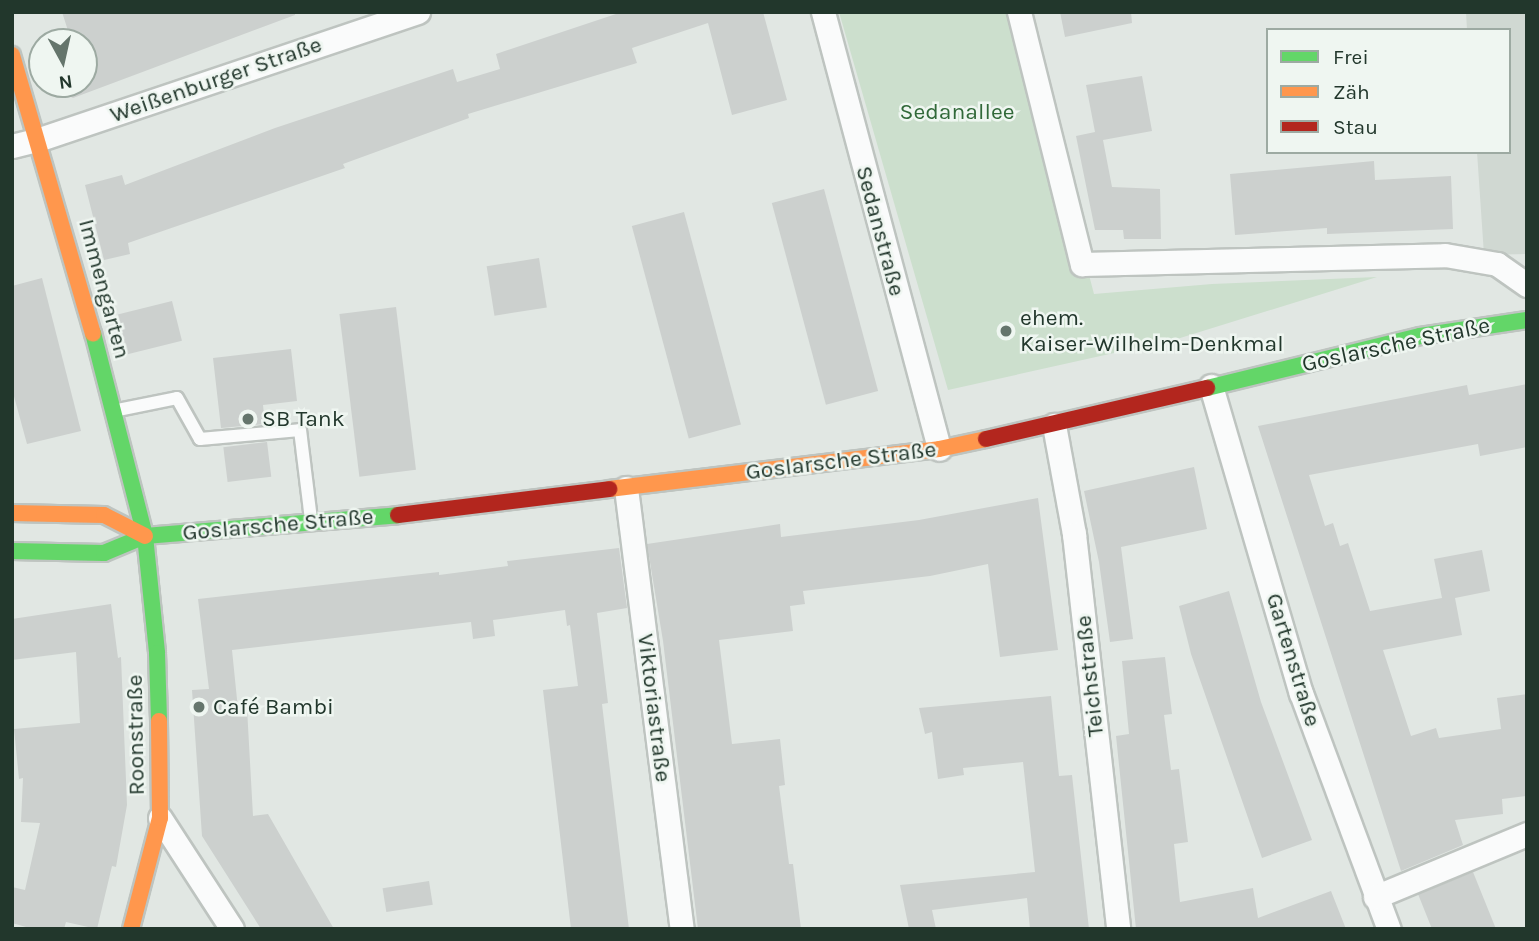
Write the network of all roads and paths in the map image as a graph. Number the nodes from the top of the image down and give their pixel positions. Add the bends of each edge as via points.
1 (418, 12) edge
2 (823, 12) edge
3 (1019, 12) edge
4 (12, 55) edge
5 (40, 139) junction
6 (12, 146) edge
7 (1527, 285) edge
8 (1527, 320) edge
9 (1211, 386) junction
10 (113, 411) junction
11 (1055, 425) junction
12 (939, 449) junction
13 (626, 488) junction
14 (12, 513) edge
15 (312, 523) junction
16 (145, 536) junction
17 (12, 551) edge
18 (160, 818) junction
19 (1527, 834) edge
20 (1375, 897) junction
21 (131, 929) edge
22 (232, 929) edge
23 (682, 929) edge
24 (1118, 929) edge
25 (1389, 929) edge

1 - 5 street, Weißenburger Straße
2 - 12 street, Sedanstraße
3 - 7 street via 1082,264 1445,255 1497,264
4 - 5 main road, Immengarten
5 - 6 street, Weißenburger Straße
5 - 10 main road, Immengarten
8 - 9 main road, Goslarsche Straße via 1420,336
9 - 11 main road, Goslarsche Straße
9 - 20 street, Gartenstraße via 1301,693
10 - 15 lane via 177,398 200,439 300,430
10 - 16 main road, Immengarten
11 - 12 main road, Goslarsche Straße
11 - 24 street, Teichstraße via 1074,534
12 - 13 main road, Goslarsche Straße
13 - 15 main road, Goslarsche Straße
13 - 23 street, Viktoriastraße
14 - 16 main road via 104,515
15 - 16 main road, Goslarsche Straße
16 - 17 main road via 104,552
16 - 18 main road, Roonstraße via 157,653
18 - 21 main road, Roonstraße
18 - 22 street
19 - 20 street
20 - 25 street, Gartenstraße

